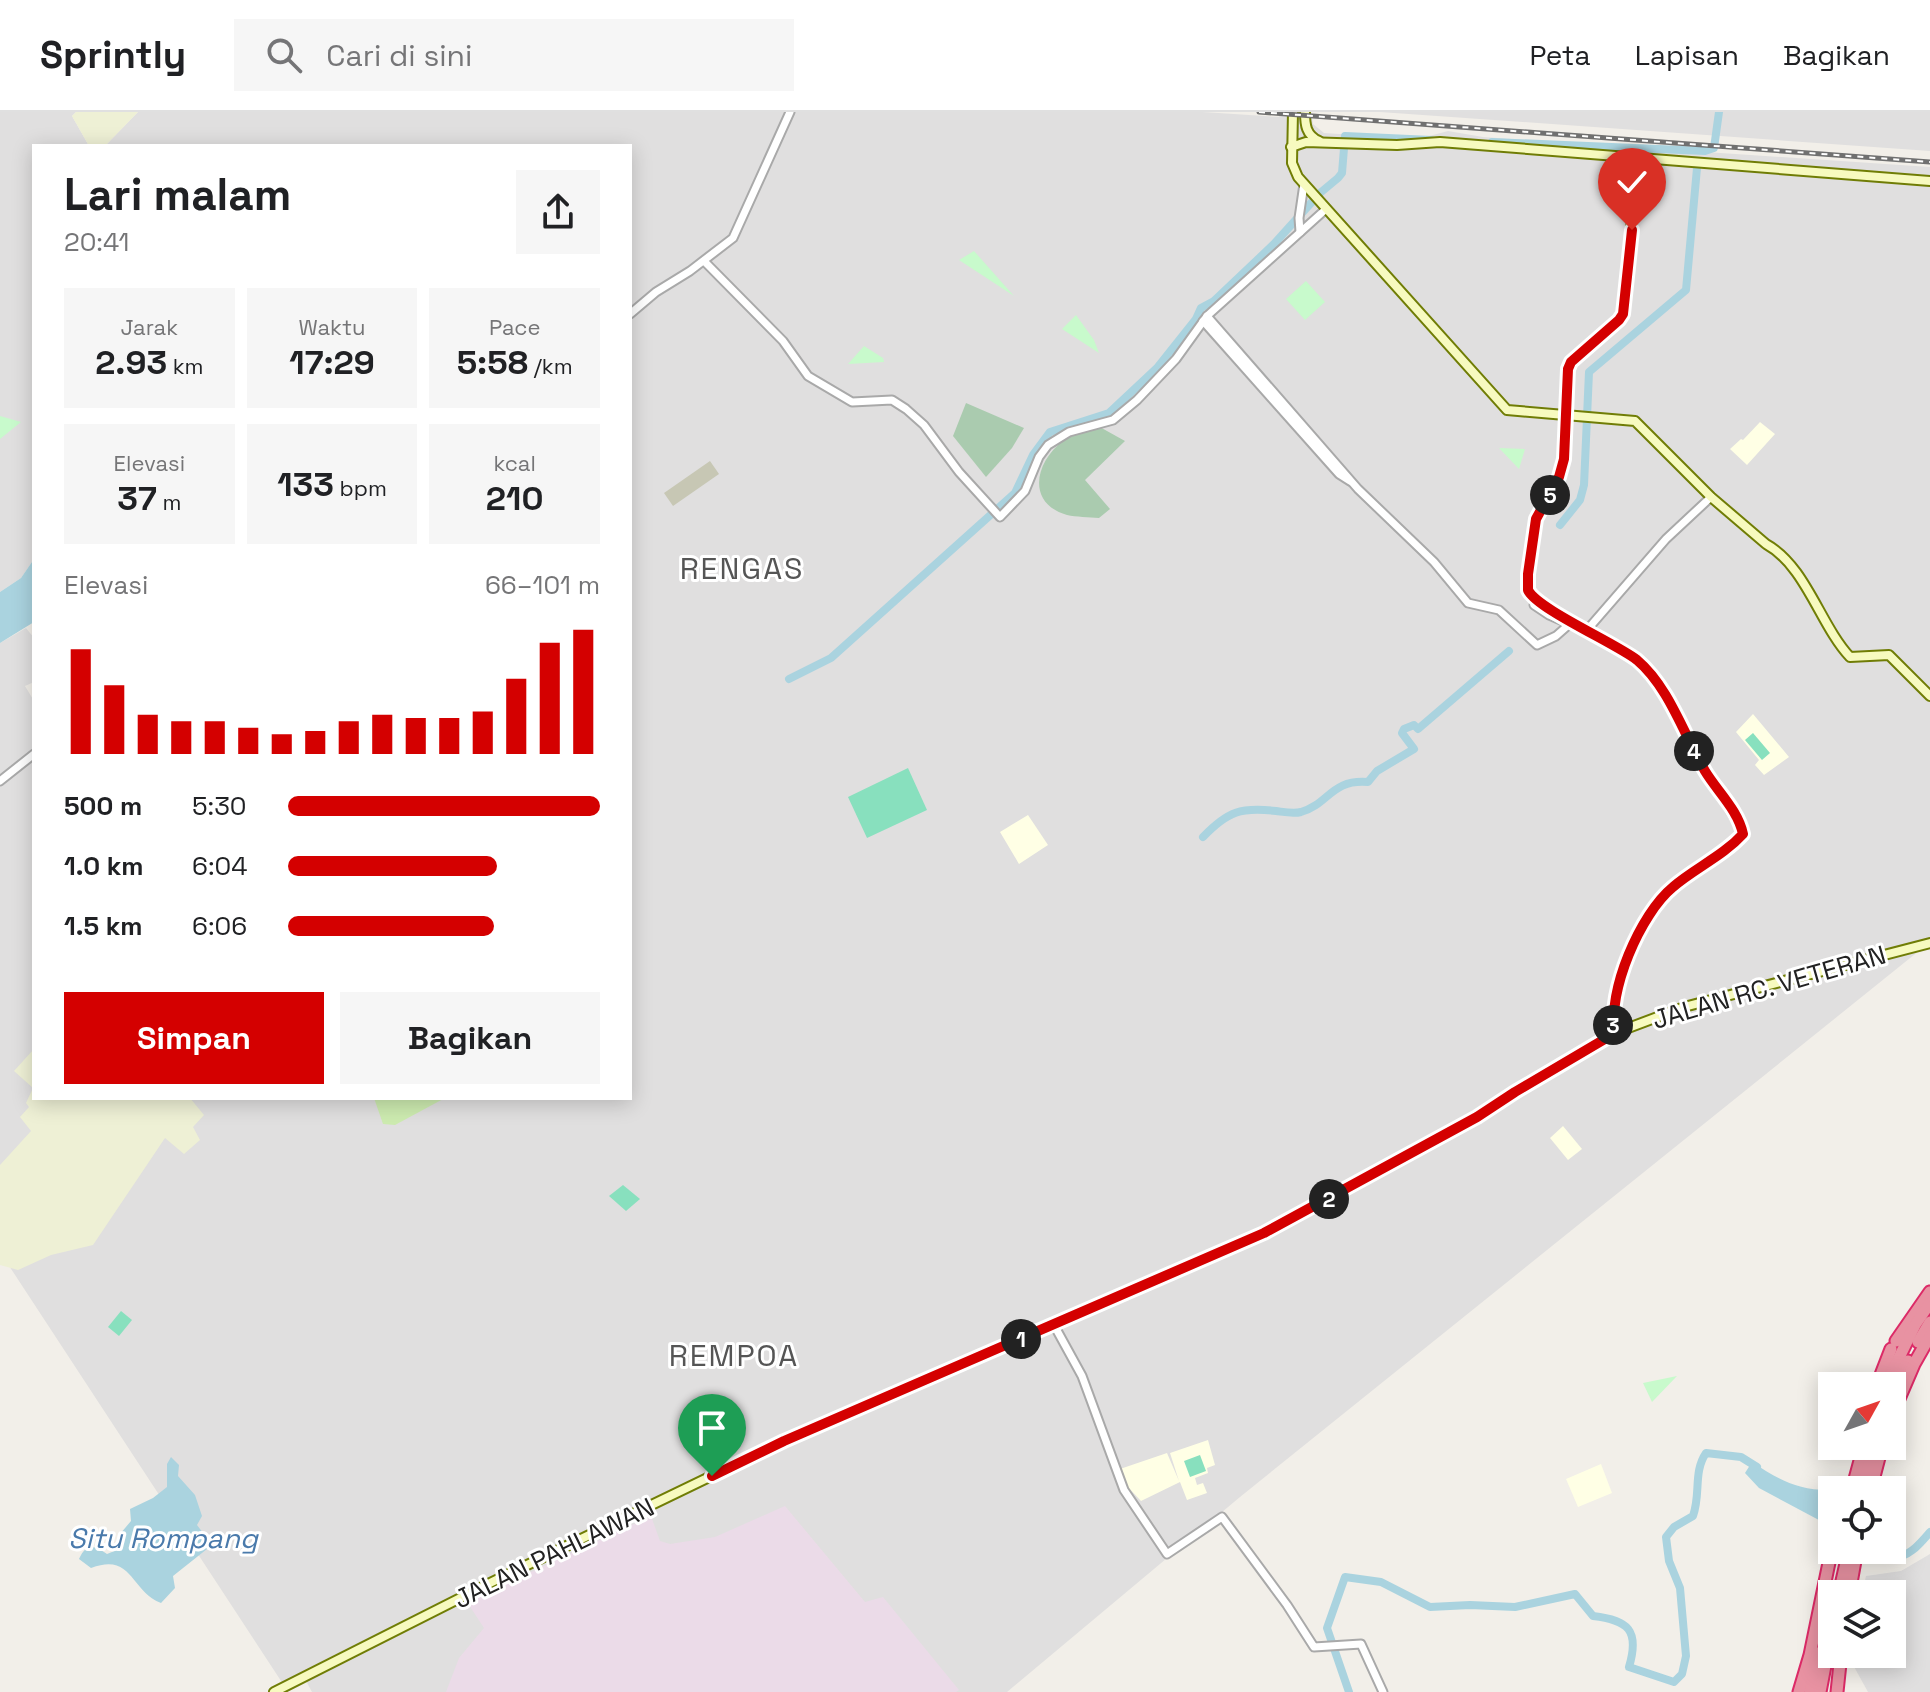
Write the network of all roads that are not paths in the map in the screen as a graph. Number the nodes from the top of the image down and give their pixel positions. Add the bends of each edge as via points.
1 (790, 112) edge
2 (1293, 112) edge
3 (1305, 112) edge
4 (1325, 142) junction
5 (1291, 147) junction
6 (1631, 157) junction
7 (1646, 158) junction
8 (1637, 167) junction
9 (1930, 181) edge
10 (1304, 184) junction
11 (1326, 209) junction
12 (1300, 232) junction
13 (704, 261) junction
14 (632, 312) edge
15 (1205, 319) junction
16 (1566, 399) junction
17 (1566, 415) junction
18 (1580, 415) junction
19 (1711, 497) junction
20 (1572, 623) junction
21 (1584, 629) junction
22 (1930, 696) edge
23 (32, 756) edge
24 (0, 781) edge
25 (1930, 943) edge
26 (1615, 1033) junction
27 (1527, 1085) joint
28 (1930, 1292) edge
29 (1930, 1303) edge
30 (1930, 1322) edge
31 (1054, 1325) junction
32 (1930, 1336) edge
33 (1885, 1372) edge
34 (1888, 1372) edge
35 (1903, 1372) edge
36 (1906, 1383) edge
37 (1829, 1564) edge
38 (1835, 1564) edge
39 (1825, 1668) edge
40 (1840, 1668) edge
41 (274, 1692) edge
42 (1383, 1692) edge
43 (1799, 1692) edge
44 (1810, 1692) edge
45 (1820, 1692) edge
46 (1837, 1692) edge

1 - 13 street via 738,230
2 - 5 main road
3 - 4 main road via 1308,133
4 - 5 main road
4 - 6 main road via 1440,142
5 - 10 main road via 1292,163
6 - 7 main road
6 - 8 main road
7 - 8 main road
7 - 9 main road
8 - 16 main road via 1623,314 1571,362
10 - 11 main road
10 - 12 street
11 - 12 street
11 - 17 main road via 1507,410
12 - 15 street
13 - 14 street
13 - 15 street via 783,341 808,376 852,402 890,400 901,405 924,425 996,513 1025,491 1048,445 1069,432 1113,420 1155,384
15 - 20 street via 1468,603 1492,607 1537,645
16 - 17 main road
16 - 18 main road
17 - 18 main road
17 - 20 street via 1564,459 1536,519 1528,574 1530,595
18 - 19 main road via 1627,418 1642,426
19 - 21 street
19 - 22 main road via 1788,563 1850,657 1889,655
20 - 21 street
21 - 26 street via 1637,661 1660,688 1743,834 1668,891 1639,934 1613,1013
23 - 24 street
25 - 26 main road, JALAN RC. VETERAN via 1684,1007
26 - 27 main road, JALAN RC. VETERAN
27 - 31 main road, JALAN PAHLAWAN via 1264,1233
28 - 33 highway via 1893,1345
29 - 34 highway
30 - 35 highway
31 - 41 main road, JALAN PAHLAWAN via 784,1441
31 - 42 street via 1082,1376 1124,1490 1167,1554 1222,1517 1314,1647 1361,1644
32 - 36 highway
37 - 43 highway
38 - 44 highway
39 - 45 highway
40 - 46 highway

